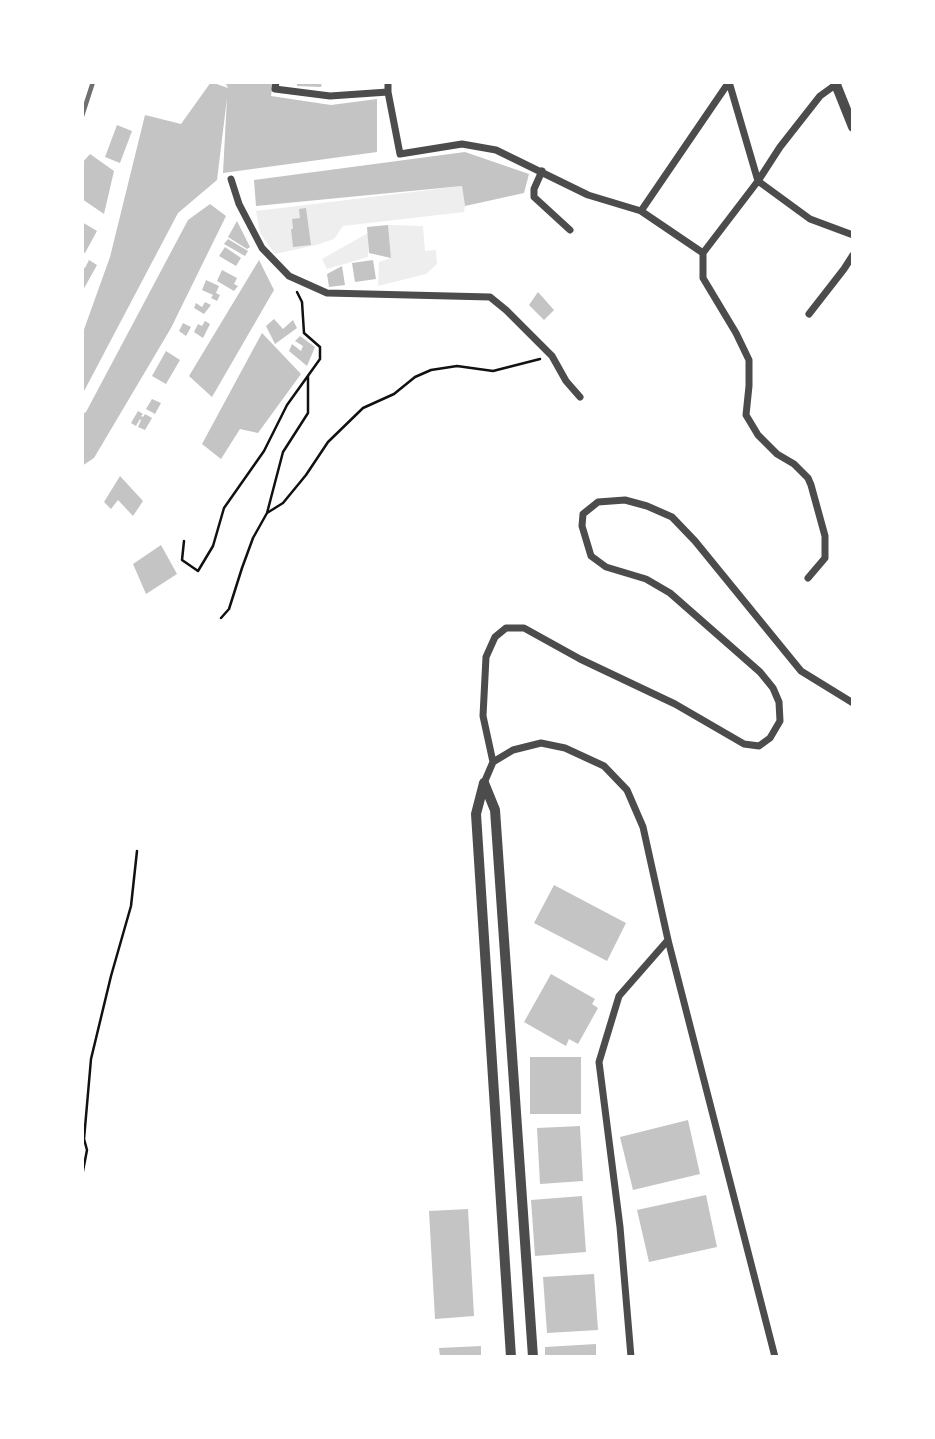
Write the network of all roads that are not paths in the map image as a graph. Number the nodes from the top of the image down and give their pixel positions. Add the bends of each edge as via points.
1 (276, 82) edge
2 (388, 82) edge
3 (836, 83) edge
4 (388, 92) junction
5 (852, 123) edge
6 (542, 172) junction
7 (231, 179) dead end
8 (758, 181) junction
9 (641, 211) junction
10 (570, 230) dead end
11 (853, 235) edge
12 (704, 253) junction
13 (853, 255) edge
14 (809, 313) dead end
15 (580, 397) dead end
16 (808, 578) dead end
17 (853, 703) edge
18 (492, 762) junction
19 (484, 783) junction
20 (668, 940) junction
21 (511, 1357) edge
22 (533, 1357) edge
23 (631, 1357) edge
24 (775, 1357) edge

1 - 4 street via 275,89 330,96
2 - 4 street
3 - 5 street
3 - 8 street via 820,96
4 - 6 street via 400,154 462,144 496,150
6 - 9 street via 587,195
6 - 10 street via 534,197
7 - 15 street via 262,248 289,276 327,293 490,297 552,356
8 - 9 street via 729,82
8 - 11 street via 810,219
8 - 12 street
9 - 12 street
12 - 16 street via 703,278 749,360 746,415 758,435 776,454 794,464 811,485 825,536 825,558
13 - 14 street
17 - 18 street via 801,671 672,517 625,499 598,502 583,514 591,556 606,567 646,579 670,593 761,672 774,688 780,721 759,746 744,744 523,628 506,628 495,637 486,657 483,716
18 - 19 street
18 - 20 street via 513,750 541,743 565,748 604,766 627,790 643,827
19 - 21 street via 476,814
19 - 22 street via 495,810
20 - 23 street via 619,996 599,1062
20 - 24 street

